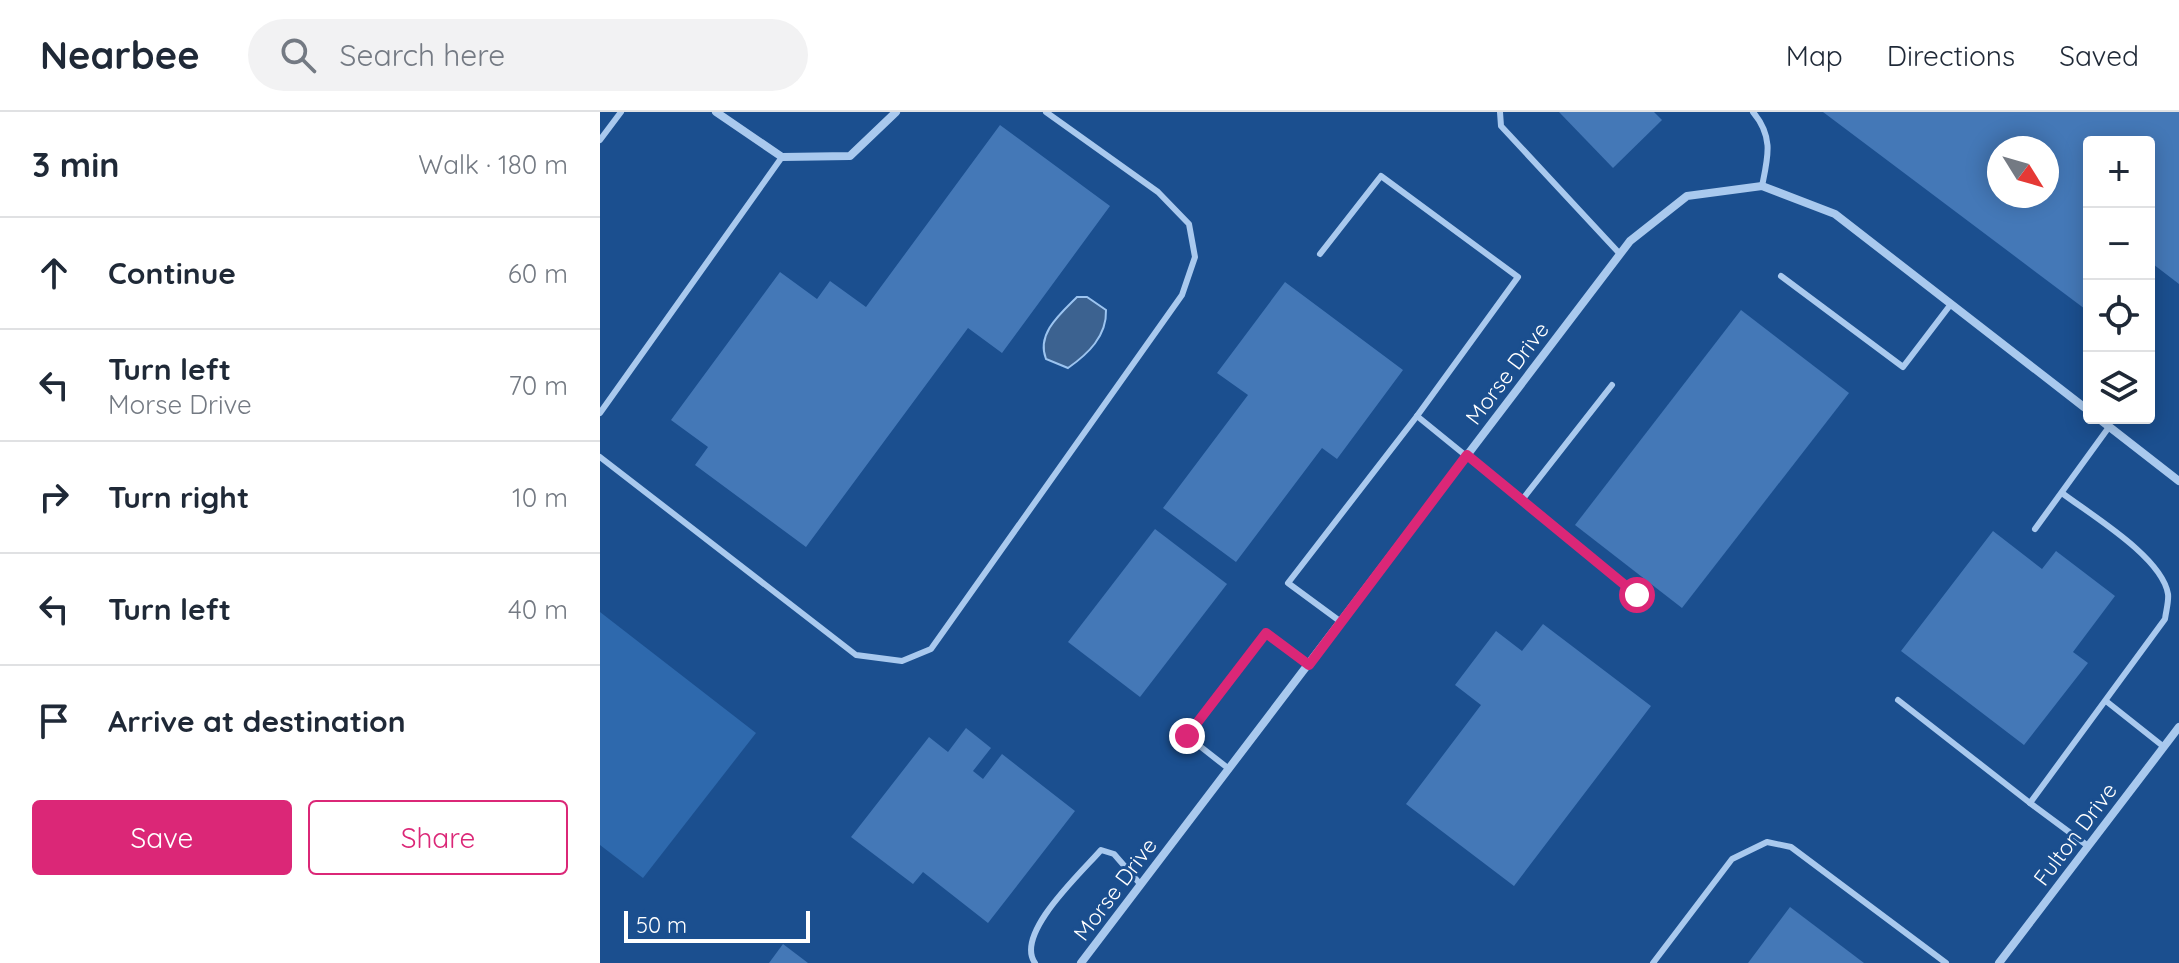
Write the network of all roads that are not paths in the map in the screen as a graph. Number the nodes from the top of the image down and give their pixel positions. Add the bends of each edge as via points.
1 (621, 112) edge
2 (716, 112) edge
3 (896, 112) edge
4 (1046, 112) edge
5 (1500, 112) edge
6 (1753, 112) edge
7 (600, 140) edge
8 (782, 157) junction
9 (1762, 186) junction
10 (1320, 254) dead end
11 (1620, 254) junction
12 (1781, 276) dead end
13 (1951, 304) junction
14 (1612, 385) dead end
15 (2083, 406) edge
16 (600, 413) edge
17 (1417, 416) junction
18 (2105, 424) edge
19 (2109, 427) junction
20 (1467, 455) junction
21 (600, 457) edge
22 (2179, 481) edge
23 (2062, 493) junction
24 (1522, 500) junction
25 (2035, 529) dead end
26 (1637, 595) dead end
27 (1341, 622) junction
28 (1309, 665) junction
29 (1898, 700) dead end
30 (2106, 701) junction
31 (2179, 727) edge
32 (2164, 747) junction
33 (1229, 769) junction
34 (2030, 803) junction
35 (2088, 846) junction
36 (1141, 885) junction
37 (1035, 963) edge
38 (1081, 963) edge
39 (1653, 963) edge
40 (1946, 963) edge
41 (1999, 963) edge

1 - 7 lane
2 - 8 street
3 - 8 street via 850,156
4 - 21 lane via 1158,192 1189,224 1195,257 1182,295 931,649 902,661 856,655
5 - 11 lane via 1501,126
6 - 9 lane via 1769,147
8 - 16 lane
9 - 11 street, Morse Drive via 1687,196
9 - 13 street, Morse Drive via 1835,214
10 - 17 lane via 1381,176 1518,277
11 - 20 street, Morse Drive
12 - 13 lane via 1903,367
13 - 15 street, Morse Drive
14 - 24 lane
17 - 20 lane
17 - 27 lane via 1288,583
18 - 19 street
19 - 22 street
19 - 23 lane
20 - 24 lane
20 - 27 street, Morse Drive
23 - 25 lane
23 - 30 lane via 2149,560 2168,595 2165,619
24 - 26 lane
27 - 28 street, Morse Drive
28 - 33 street, Morse Drive
28 - 33 lane via 1266,633 1187,736
29 - 34 lane
30 - 32 lane
30 - 34 lane
31 - 32 street, Fulton Drive
32 - 35 street, Fulton Drive
33 - 36 street, Morse Drive
34 - 35 lane
35 - 41 street, Fulton Drive
36 - 37 lane via 1114,854 1101,850 1038,924 1029,943
36 - 38 street, Morse Drive
39 - 40 lane via 1732,859 1767,842 1791,847

